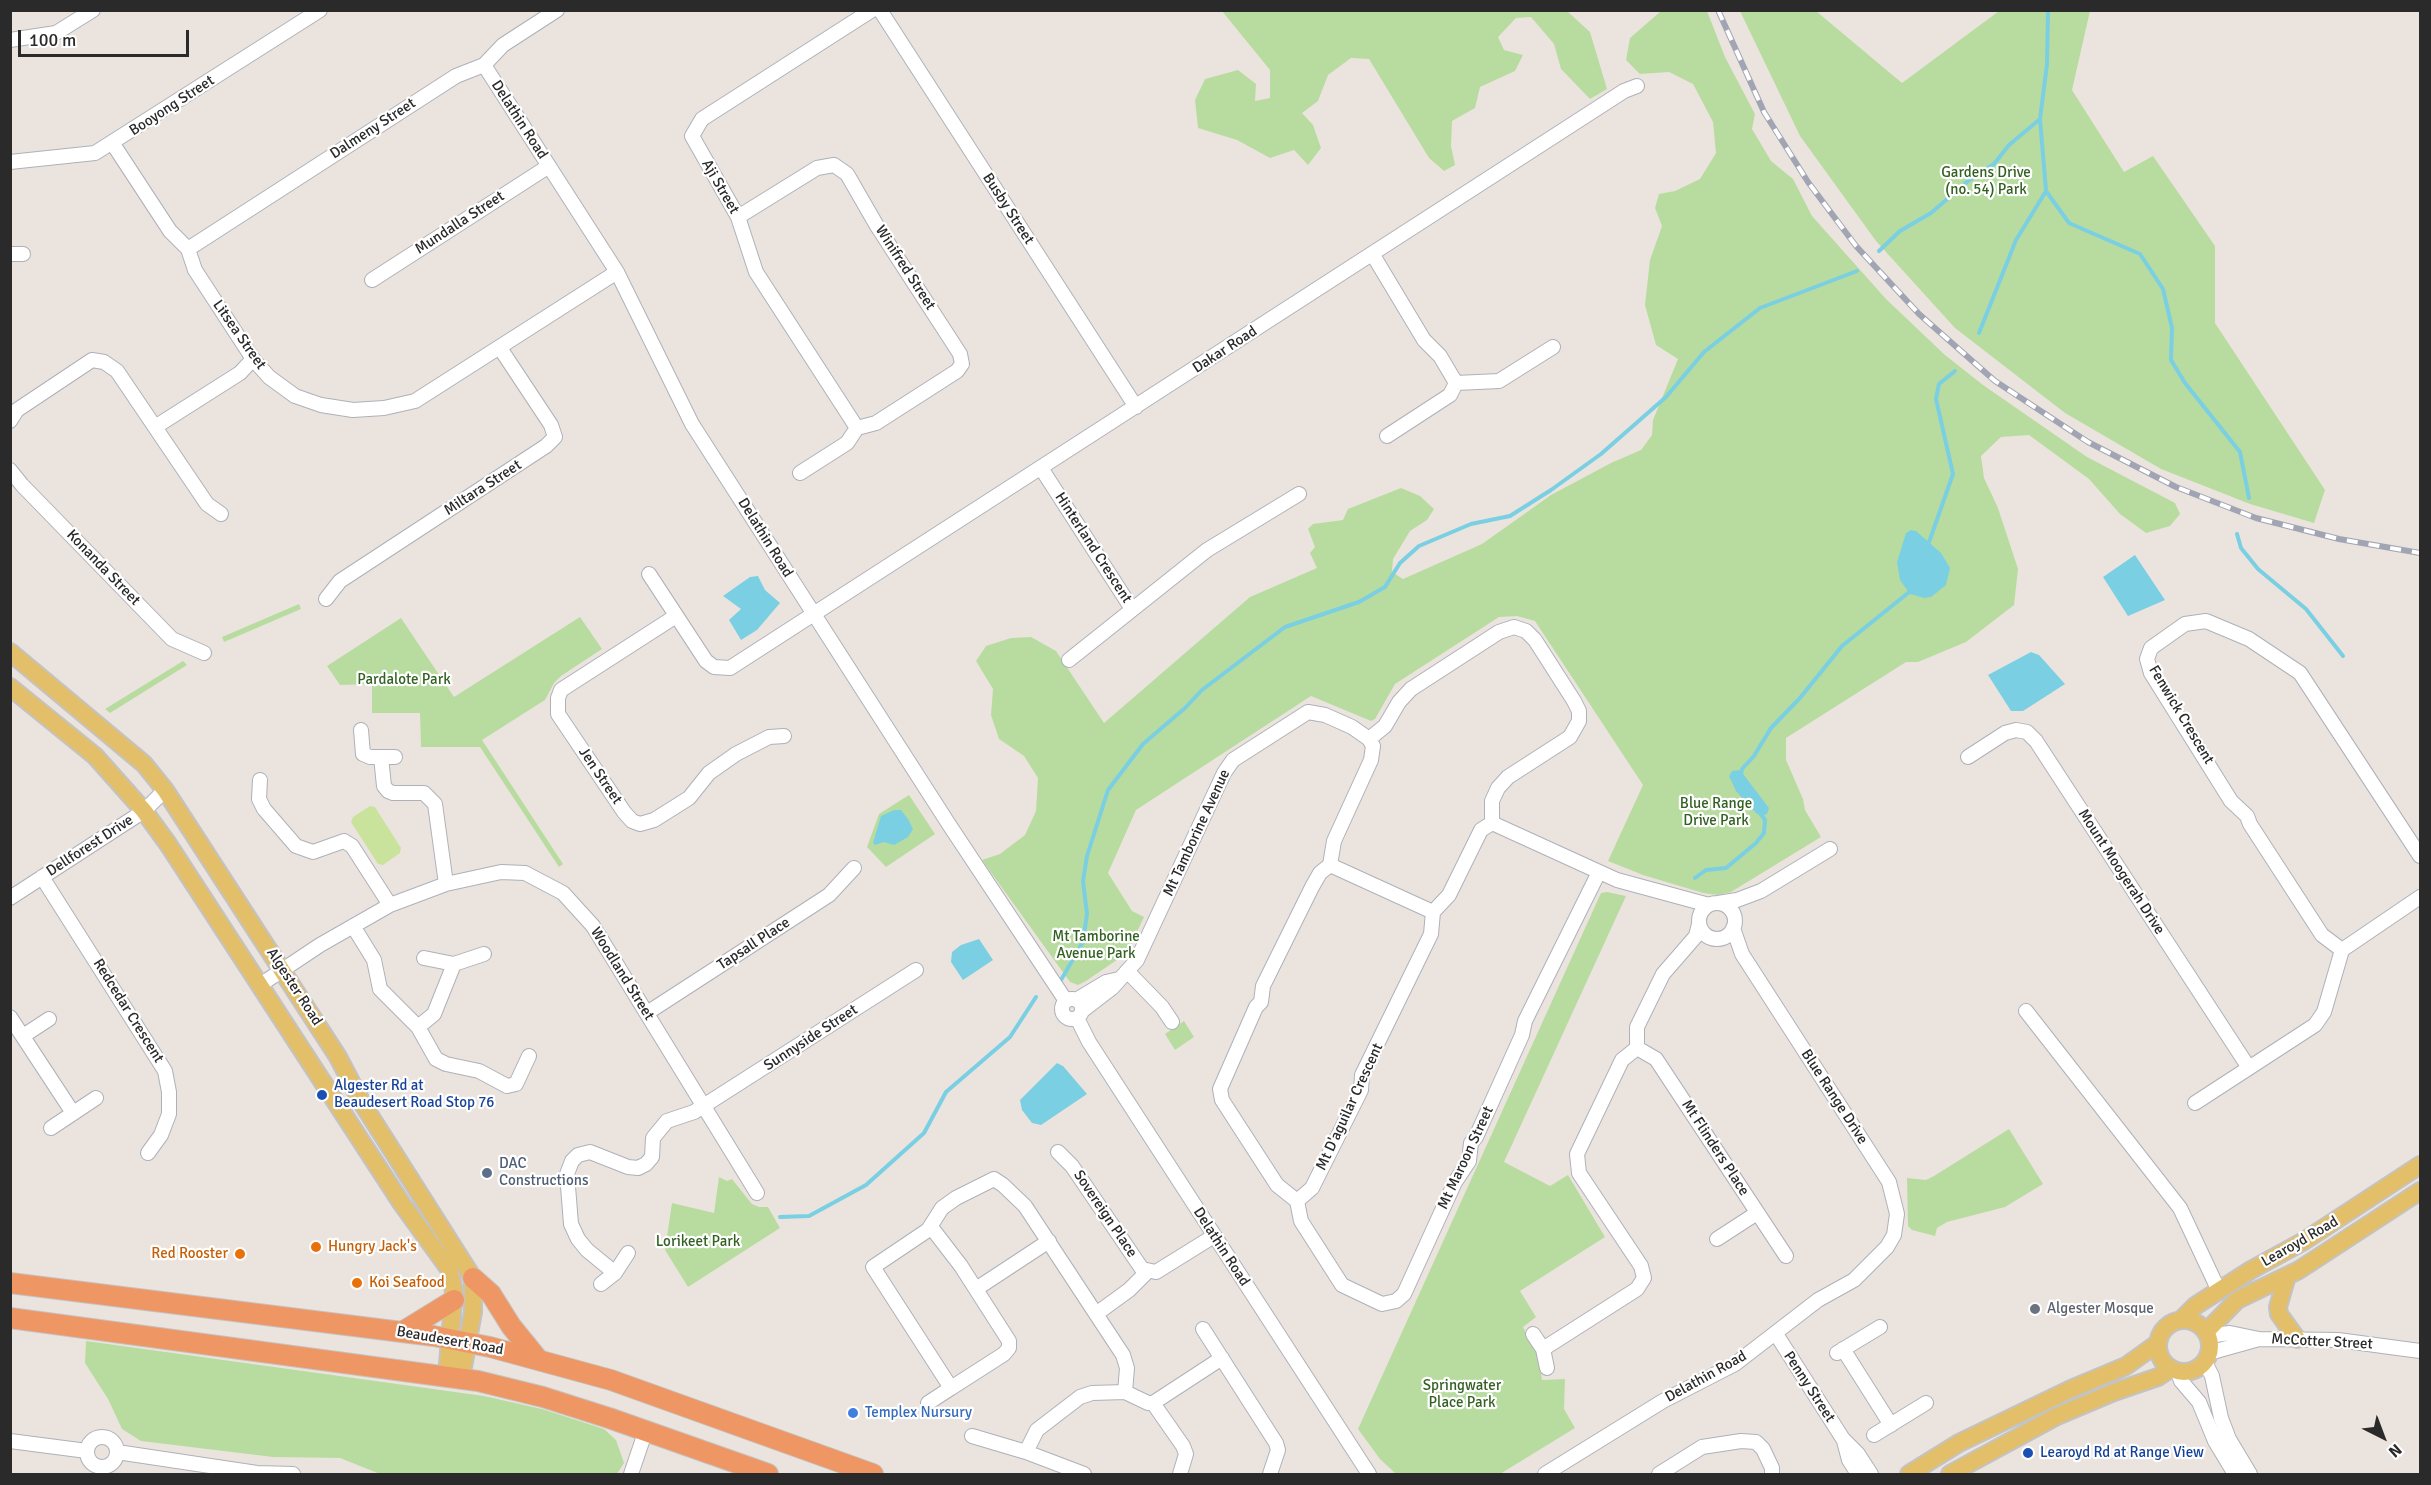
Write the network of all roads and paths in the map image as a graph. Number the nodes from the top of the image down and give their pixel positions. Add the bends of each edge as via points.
1 (93, 10) edge
2 (320, 10) edge
3 (557, 10) edge
4 (872, 10) edge
5 (880, 10) edge
6 (10, 40) edge
7 (484, 65) junction
8 (1637, 86) dead end
9 (113, 144) junction
10 (10, 162) edge
11 (549, 166) junction
12 (738, 217) junction
13 (188, 249) junction
14 (1373, 255) junction
15 (617, 272) junction
16 (372, 280) dead end
17 (500, 348) junction
18 (1553, 348) dead end
19 (253, 359) junction
20 (1456, 383) junction
21 (1136, 407) junction
22 (10, 421) edge
23 (155, 427) junction
24 (857, 428) junction
25 (1387, 436) dead end
26 (1041, 468) junction
27 (10, 470) edge
28 (800, 473) dead end
29 (1299, 494) dead end
30 (221, 514) dead end
31 (650, 574) dead end
32 (326, 599) dead end
33 (1132, 609) junction
34 (813, 615) junction
35 (676, 616) junction
36 (10, 652) edge
37 (204, 653) dead end
38 (1069, 660) dead end
39 (10, 687) edge
40 (361, 730) dead end
41 (784, 736) dead end
42 (1370, 739) junction
43 (1968, 757) dead end
44 (260, 780) dead end
45 (165, 790) junction
46 (144, 811) junction
47 (1498, 825) junction
48 (1830, 849) dead end
49 (2421, 856) edge
50 (1330, 865) junction
51 (854, 868) dead end
52 (1599, 872) junction
53 (42, 878) junction
54 (446, 884) junction
55 (1761, 891) junction
56 (10, 897) edge
57 (2421, 897) edge
58 (1684, 900) junction
59 (1714, 904) junction
60 (390, 905) junction
61 (1433, 912) junction
62 (1699, 921) junction
63 (1734, 925) junction
64 (353, 926) junction
65 (1715, 938) junction
66 (2342, 950) junction
67 (1683, 952) junction
68 (484, 954) dead end
69 (1742, 954) junction
70 (424, 958) dead end
71 (454, 964) junction
72 (283, 970) junction
73 (916, 970) dead end
74 (1123, 975) junction
75 (260, 985) junction
76 (1075, 1007) junction
77 (2026, 1011) dead end
78 (647, 1013) junction
79 (10, 1017) edge
80 (49, 1019) dead end
81 (1172, 1022) dead end
82 (418, 1027) junction
83 (23, 1036) junction
84 (1637, 1048) junction
85 (528, 1056) dead end
86 (2249, 1068) junction
87 (96, 1098) dead end
88 (2195, 1103) dead end
89 (705, 1106) junction
90 (73, 1113) junction
91 (51, 1128) dead end
92 (1058, 1152) dead end
93 (148, 1153) dead end
94 (2421, 1166) edge
95 (2421, 1191) edge
96 (757, 1193) dead end
97 (1297, 1201) junction
98 (1757, 1213) junction
99 (931, 1227) junction
100 (1214, 1236) junction
101 (1717, 1239) dead end
102 (1049, 1241) junction
103 (1887, 1247) joint
104 (628, 1253) dead end
105 (1786, 1256) dead end
106 (1147, 1272) junction
107 (615, 1273) junction
108 (2287, 1276) junction
109 (473, 1278) junction
110 (10, 1283) edge
111 (602, 1284) dead end
112 (976, 1289) junction
113 (2219, 1291) junction
114 (454, 1300) junction
115 (1096, 1314) junction
116 (10, 1318) edge
117 (2181, 1320) junction
118 (1880, 1327) dead end
119 (1203, 1329) dead end
120 (402, 1332) junction
121 (1533, 1334) dead end
122 (1776, 1334) junction
123 (2297, 1339) junction
124 (459, 1340) junction
125 (2158, 1343) junction
126 (2207, 1346) junction
127 (1543, 1349) junction
128 (2421, 1351) edge
129 (537, 1358) junction
130 (1222, 1358) junction
131 (1548, 1368) dead end
132 (2174, 1370) junction
133 (454, 1377) junction
134 (951, 1388) junction
135 (1125, 1392) junction
136 (928, 1403) dead end
137 (1153, 1403) junction
138 (1926, 1403) dead end
139 (1891, 1425) junction
140 (646, 1430) junction
141 (1874, 1435) dead end
142 (972, 1436) dead end
143 (1843, 1439) junction
144 (10, 1441) edge
145 (87, 1451) junction
146 (117, 1452) junction
147 (1026, 1452) junction
148 (100, 1471) edge
149 (1665, 1473) edge
150 (257, 1474) edge
151 (293, 1474) edge
152 (631, 1474) edge
153 (768, 1474) edge
154 (873, 1474) edge
155 (1084, 1474) edge
156 (1180, 1474) edge
157 (1270, 1474) edge
158 (1369, 1474) edge
159 (1545, 1474) edge
160 (1772, 1474) edge
161 (1858, 1474) edge
162 (1871, 1474) edge
163 (1909, 1474) edge
164 (1950, 1474) edge
165 (2235, 1474) edge
166 (2250, 1474) edge

1 - 6 street via 56,33
2 - 9 street, Booyong Street
3 - 7 street, Dalmeny Street via 503,45
4 - 12 street, Aji Street via 702,119 692,136
5 - 21 street, Busby Street
7 - 11 street, Delathin Road
7 - 13 street, Dalmeny Street via 456,76
8 - 14 street, Dakar Road
9 - 10 street, Booyong Street via 80,157
9 - 13 street, Litsea Street via 170,231
11 - 15 street, Delathin Road
11 - 16 street, Mundalla Street
12 - 24 street, Aji Street via 756,272
12 - 24 street, Winifred Street via 817,168 834,165 847,174 960,354 962,364 957,371 876,423
13 - 19 street, Litsea Street via 195,270
14 - 20 street via 1424,340 1440,356
14 - 21 street, Dakar Road
15 - 17 street, Litsea Street
15 - 34 street, Delathin Road via 692,424
17 - 19 street, Litsea Street via 414,400 363,409 321,405 296,396 269,377
17 - 32 street, Miltara Street via 555,436 546,446 340,581
18 - 20 street via 1498,381
19 - 23 street via 240,372
20 - 25 street via 1450,395
21 - 26 street, Dakar Road
22 - 23 street via 17,410 92,360 105,362 117,371
23 - 30 street via 207,504
24 - 28 street via 847,443
26 - 33 street, Hinterland Crescent
26 - 34 street, Dakar Road
27 - 37 street, Konanda Street via 172,639
29 - 33 street, Hinterland Crescent via 1207,550
31 - 35 street
33 - 38 street
34 - 35 street, Dakar Road via 730,668 722,669 706,661
34 - 76 street, Delathin Road
35 - 41 street, Jen Street via 561,690 558,698 558,714 632,821 640,824 654,820 689,798 709,773 736,754 769,737
36 - 45 main road, Algester Road via 144,764
39 - 46 main road, Algester Road via 95,756
40 - 54 street via 363,754 388,757 384,786 388,791 423,793 435,804
42 - 47 street via 1385,726 1411,689 1499,632 1514,627 1526,631 1574,700 1579,721 1570,737 1508,777 1498,788 1492,801
42 - 50 street via 1371,760 1334,841
42 - 74 street, Mt Tamborine Avenue via 1325,715 1308,712 1233,760 1143,949
43 - 86 street, Mount Moogerah Drive via 2016,730 2027,732 2036,741
44 - 60 street via 259,799 264,809 296,846 313,852 344,841 352,846
45 - 46 street, Dellforest Drive
45 - 72 main road, Algester Road
46 - 53 street, Dellforest Drive
46 - 75 main road, Algester Road
47 - 52 street
47 - 61 street via 1481,830 1449,895
48 - 55 street
49 - 66 street, Fenwick Crescent via 2300,673 2249,639 2206,621 2186,624 2151,648 2147,659 2151,672 2232,801 2247,816 2322,935
50 - 61 street
50 - 97 street via 1312,886 1263,986 1261,1002 1220,1089 1222,1100 1278,1185
51 - 78 street, Tapsall Place via 829,895
52 - 58 street
52 - 97 street, Mt Maroon Street via 1525,1021 1471,1143 1469,1161 1463,1166 1404,1294 1396,1301 1382,1304 1342,1285 1301,1221
53 - 56 street, Dellforest Drive
53 - 93 street, Redcedar Crescent via 165,1071 169,1114
54 - 60 street, Woodland Street
54 - 78 street, Woodland Street via 501,872 525,873 563,893 593,926
55 - 59 street
55 - 63 street
57 - 66 street
58 - 59 street
58 - 62 street
59 - 62 street
59 - 63 street via 1730,909
60 - 64 street, Woodland Street
61 - 97 street, Mt D'aguilar Crescent via 1431,934 1362,1075 1361,1090 1312,1188
62 - 65 street
62 - 67 street via 1696,936
63 - 65 street via 1725,937
63 - 69 street
64 - 72 street, Woodland Street
64 - 82 street via 374,960 380,989
65 - 67 street
65 - 69 street
66 - 86 street via 2320,1021
67 - 84 street via 1663,974 1637,1027
68 - 71 street
69 - 103 street, Blue Range Drive via 1889,1182 1897,1214 1894,1235
70 - 71 street
71 - 82 street via 434,1014
72 - 75 street, Woodland Street
72 - 109 main road, Algester Road
73 - 89 street, Sunnyside Street
74 - 76 street via 1101,999
74 - 81 street via 1162,1007
75 - 114 main road, Algester Road via 402,1204 449,1269
76 - 100 street, Delathin Road via 1089,1042
77 - 113 street via 2180,1208
78 - 89 street, Woodland Street
79 - 83 street
80 - 83 street
82 - 85 street via 436,1059 479,1071 507,1086 516,1084
83 - 90 street
84 - 98 street, Mt Flinders Place via 1656,1059
84 - 127 street via 1622,1060 1577,1154 1577,1165 1641,1266 1644,1278 1638,1289
86 - 88 street
87 - 90 street
89 - 96 street, Woodland Street
89 - 107 street, Sunnyside Street via 658,1128 652,1157 638,1168 590,1152 572,1161 567,1174 571,1224 586,1250
90 - 91 street
92 - 106 street, Sovereign Place
94 - 113 main road, Learoyd Road
95 - 108 main road, Learoyd Road
98 - 101 street
98 - 105 street, Mt Flinders Place
99 - 102 street via 942,1208 994,1179 1025,1206
99 - 112 street
99 - 134 street via 873,1267
100 - 106 street, Sovereign Place via 1156,1272
100 - 158 street, Delathin Road
102 - 112 street
102 - 115 street
103 - 122 street, Delathin Road via 1854,1280 1818,1300
104 - 107 street
106 - 115 street
107 - 111 street
108 - 123 main road via 2278,1314
108 - 126 main road, Learoyd Road via 2237,1300
109 - 124 main road, Algester Road via 474,1300
109 - 129 highway via 491,1294
110 - 120 highway, Beaudesert Road
112 - 134 street via 1009,1341 1009,1348
113 - 117 main road, Learoyd Road
114 - 120 highway
114 - 124 main road, Algester Road
115 - 135 street via 1123,1355 1127,1368
116 - 133 highway
117 - 125 main road via 2165,1328
117 - 126 main road via 2195,1323
118 - 139 street via 1840,1351
119 - 130 street
120 - 124 highway, Beaudesert Road
121 - 127 street
122 - 143 street, Penny Street
122 - 159 street, Delathin Road via 1736,1364 1663,1401
123 - 126 street, McCotter Street via 2259,1339 2230,1333
123 - 128 street, McCotter Street
124 - 129 highway, Beaudesert Road
124 - 133 main road, Algester Road
125 - 132 main road via 2160,1358
125 - 163 main road via 2126,1366 1969,1438
126 - 132 main road via 2193,1371
126 - 166 street via 2221,1418
127 - 131 street
129 - 154 highway, Beaudesert Road via 611,1380
130 - 137 street
130 - 157 street via 1276,1443 1278,1450
132 - 164 main road via 2057,1416
132 - 165 street via 2203,1409 2215,1441
133 - 140 highway via 543,1397
134 - 136 street
135 - 137 street
135 - 147 street via 1080,1397 1037,1430
137 - 156 street via 1186,1454
138 - 139 street
139 - 141 street
140 - 152 street
140 - 153 highway
142 - 147 street
143 - 161 street, Penny Street
143 - 162 street, Penny Street
144 - 145 street
145 - 146 street via 95,1439 105,1438
145 - 148 street via 89,1460
146 - 148 street via 111,1464
146 - 150 street
147 - 155 street
149 - 160 street via 1702,1447 1741,1441 1756,1442
150 - 151 street

